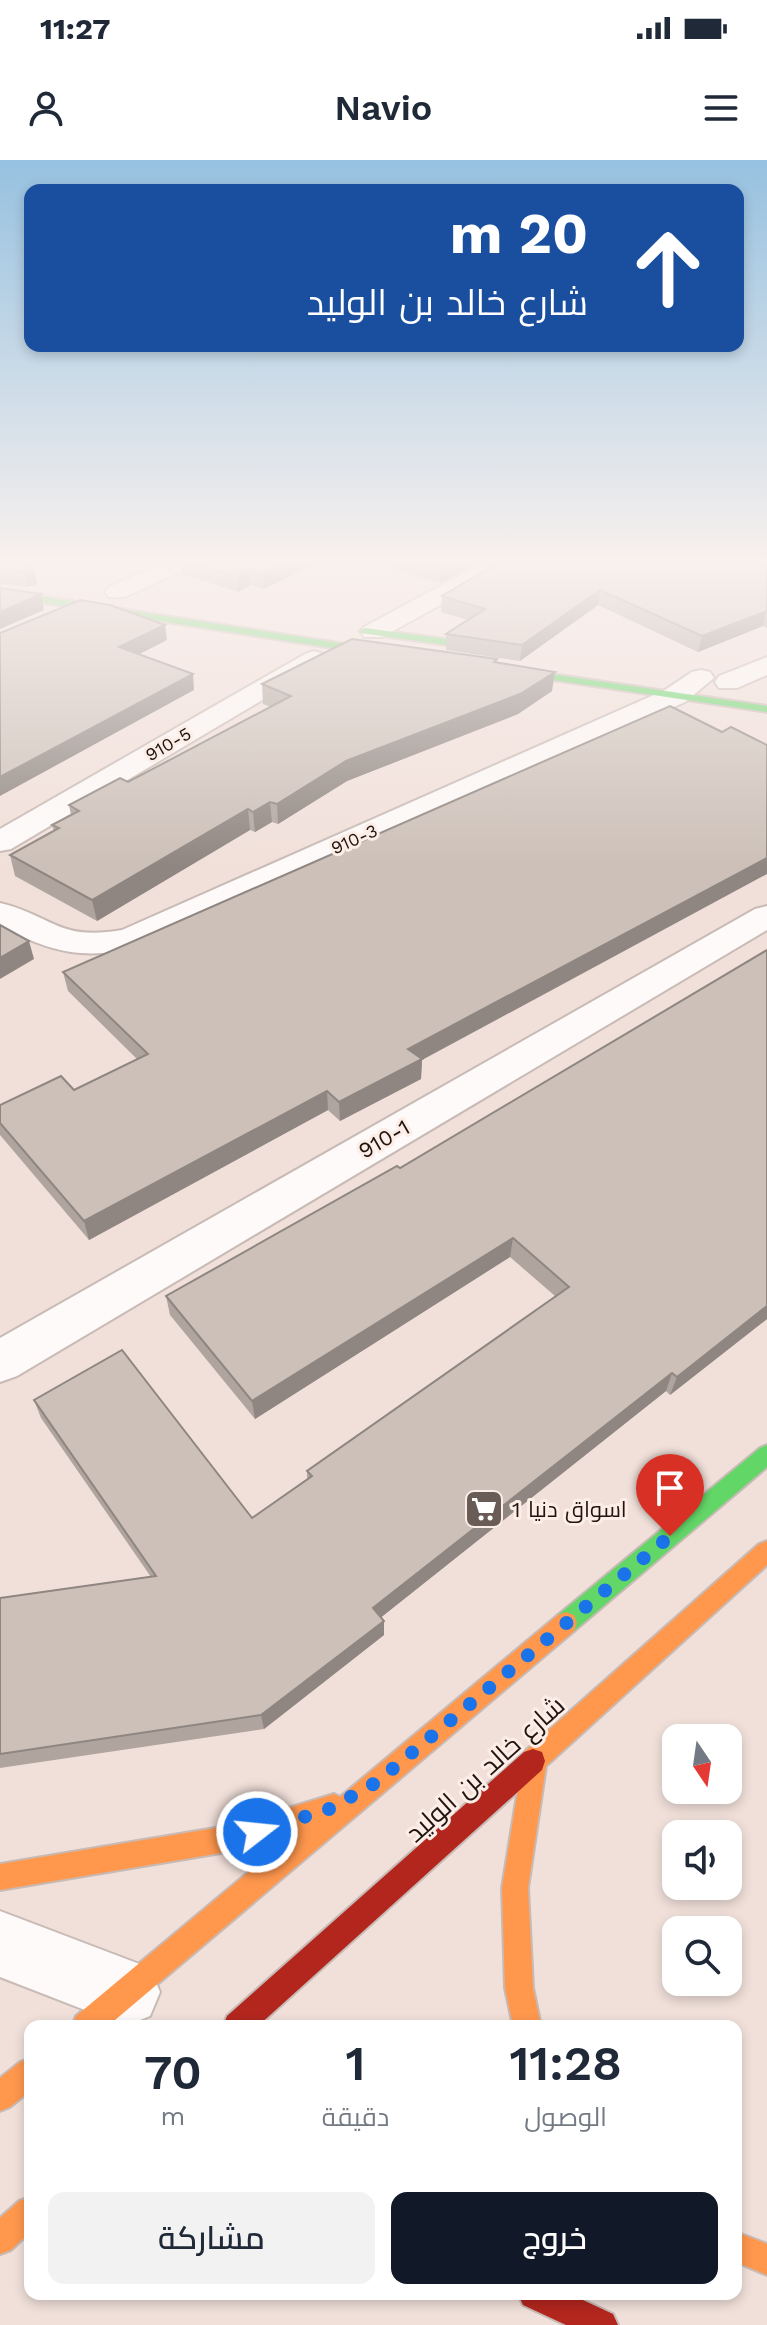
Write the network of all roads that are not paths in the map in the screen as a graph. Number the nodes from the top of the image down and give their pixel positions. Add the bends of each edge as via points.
1 (294, 664) edge
2 (767, 665) edge
3 (475, 666) edge
4 (714, 680) junction
5 (672, 685) junction
6 (767, 687) edge
7 (767, 709) edge
8 (0, 842) edge
9 (0, 913) edge
10 (767, 916) edge
11 (0, 1362) edge
12 (767, 1454) edge
13 (767, 1551) edge
14 (535, 1759) junction
15 (377, 1782) junction
16 (0, 1877) edge
17 (0, 1944) edge
18 (106, 2009) edge
19 (244, 2020) edge
20 (526, 2020) edge
21 (24, 2217) edge
22 (0, 2239) edge
23 (742, 2250) edge
24 (767, 2260) edge
25 (547, 2300) edge
26 (602, 2325) edge

1 - 8 street, 910-5
2 - 4 street, 910-3
3 - 5 street
4 - 5 street, 910-3
4 - 6 street
5 - 7 street
5 - 9 street, 910-3 via 131,939 95,947 62,944
10 - 11 street, 910-1
12 - 15 street
13 - 14 street, شارع خالد بن الوليد
14 - 19 street, شارع خالد بن الوليد
14 - 20 street via 515,1888 519,1988
15 - 16 street via 329,1809 233,1838
15 - 18 street
17 - 18 street
21 - 22 street
23 - 24 street
25 - 26 street

